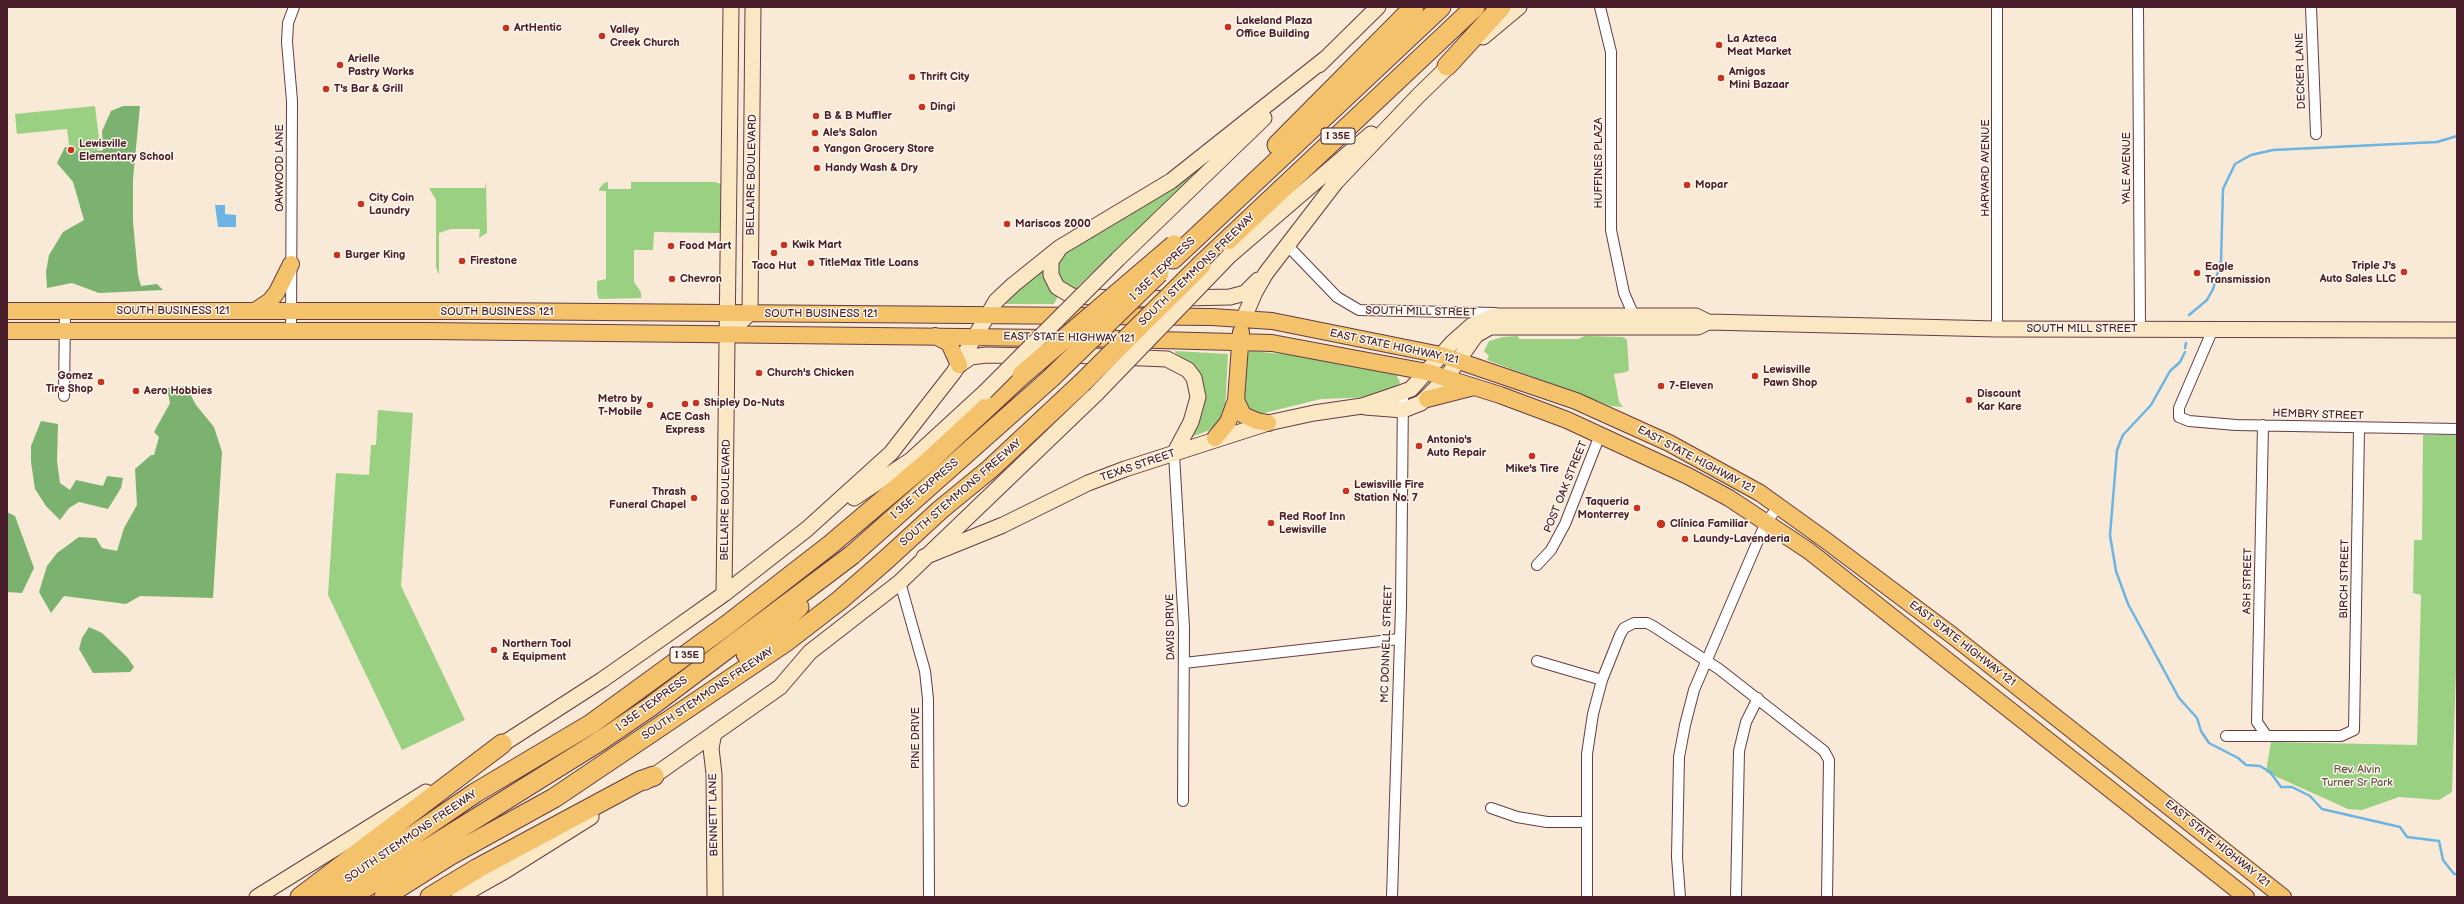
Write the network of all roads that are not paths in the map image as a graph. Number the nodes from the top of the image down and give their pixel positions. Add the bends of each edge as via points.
1 (294, 7) edge
2 (731, 7) edge
3 (753, 7) edge
4 (1378, 7) edge
5 (1414, 7) edge
6 (1437, 7) edge
7 (1441, 7) edge
8 (1475, 7) edge
9 (1501, 7) edge
10 (1519, 7) edge
11 (1600, 7) edge
12 (1997, 7) edge
13 (2138, 7) edge
14 (2311, 7) edge
15 (1326, 58) junction
16 (1359, 64) junction
17 (1447, 66) junction
18 (730, 70) junction
19 (753, 71) junction
20 (1418, 96) junction
21 (2316, 134) dead end
22 (1287, 246) junction
23 (1059, 248) junction
24 (1173, 252) junction
25 (291, 264) junction
26 (1266, 272) junction
27 (7, 311) edge
28 (65, 311) junction
29 (255, 311) junction
30 (291, 311) junction
31 (429, 311) junction
32 (452, 311) junction
33 (728, 313) junction
34 (750, 313) junction
35 (886, 314) junction
36 (988, 315) junction
37 (1243, 320) junction
38 (1510, 320) junction
39 (1634, 322) junction
40 (1997, 329) junction
41 (2213, 329) junction
42 (2140, 330) junction
43 (2457, 330) edge
44 (7, 331) edge
45 (64, 331) junction
46 (291, 331) junction
47 (428, 331) junction
48 (452, 332) junction
49 (728, 334) junction
50 (843, 336) junction
51 (935, 336) junction
52 (974, 336) junction
53 (1239, 342) junction
54 (1441, 355) junction
55 (1459, 361) junction
56 (959, 364) junction
57 (1427, 372) junction
58 (1446, 378) junction
59 (1475, 387) junction
60 (1403, 392) junction
61 (64, 396) dead end
62 (1426, 399) junction
63 (1236, 400) junction
64 (1362, 406) junction
65 (1402, 410) junction
66 (1268, 423) junction
67 (2263, 425) junction
68 (2359, 428) junction
69 (2457, 429) edge
70 (1600, 435) junction
71 (1215, 438) junction
72 (1174, 454) junction
73 (1779, 506) junction
74 (1766, 522) junction
75 (806, 529) junction
76 (852, 555) junction
77 (924, 557) junction
78 (1537, 565) dead end
79 (900, 582) junction
80 (724, 594) junction
81 (1917, 609) junction
82 (1903, 627) junction
83 (1399, 639) junction
84 (1537, 661) dead end
85 (1707, 661) junction
86 (1184, 664) junction
87 (1602, 680) junction
88 (1758, 698) junction
89 (2056, 716) junction
90 (2037, 733) junction
91 (649, 734) junction
92 (714, 734) junction
93 (2266, 735) junction
94 (2226, 736) dead end
95 (502, 744) junction
96 (2129, 774) junction
97 (654, 776) junction
98 (2114, 794) junction
99 (1183, 800) dead end
100 (1491, 808) dead end
101 (1587, 822) junction
102 (257, 897) edge
103 (300, 897) edge
104 (323, 897) edge
105 (350, 897) edge
106 (384, 897) edge
107 (430, 897) edge
108 (459, 897) edge
109 (715, 897) edge
110 (929, 897) edge
111 (1392, 897) edge
112 (1586, 897) edge
113 (1680, 897) edge
114 (1736, 897) edge
115 (1827, 897) edge
116 (2246, 897) edge
117 (2283, 897) edge

1 - 25 street, OAKWOOD LANE via 288,23 287,42 292,102
2 - 18 main road, BELLAIRE BOULEVARD
3 - 19 main road, BELLAIRE BOULEVARD
4 - 15 main road
5 - 16 highway, SOUTH STEMMONS FREEWAY / I 35E
6 - 16 highway via 1388,51
7 - 24 highway, I 35E TEXPRESS
8 - 91 highway, SOUTH STEMMONS FREEWAY / I 35E, bridge via 1201,265 1082,383 990,469 940,510 840,600 787,641
9 - 17 highway
10 - 17 main road, SOUTH STEMMONS FREEWAY
11 - 39 street, HUFFINES PLAZA via 1611,52 1611,230 1624,293
12 - 40 street, HARVARD AVENUE
13 - 42 street, YALE AVENUE
14 - 21 street, DECKER LANE
15 - 23 main road via 1171,181
15 - 75 main road, bridge via 985,392 911,460
16 - 24 highway, SOUTH STEMMONS FREEWAY / I 35E
17 - 20 main road, SOUTH STEMMONS FREEWAY
18 - 19 main road
18 - 33 main road, BELLAIRE BOULEVARD
19 - 34 main road, BELLAIRE BOULEVARD
20 - 22 main road, SOUTH STEMMONS FREEWAY via 1336,182
20 - 77 main road, SOUTH STEMMONS FREEWAY, bridge via 1334,164 1229,256 1098,393
22 - 26 main road, SOUTH STEMMONS FREEWAY
22 - 38 street, SOUTH MILL STREET via 1337,297 1359,310
23 - 26 main road via 1051,261 1051,275 1057,287 1072,296 1138,299 1230,297 1245,293
23 - 36 main road via 996,301
24 - 76 highway, I 35E TEXPRESS, bridge via 1051,378
24 - 104 highway, SOUTH STEMMONS FREEWAY / I 35E, bridge via 1022,375 928,462 830,545 727,625 591,724 475,792
25 - 29 main road via 277,292 270,301
25 - 30 street, OAKWOOD LANE
26 - 37 main road, SOUTH STEMMONS FREEWAY
27 - 28 main road, SOUTH BUSINESS 121
28 - 29 main road, SOUTH BUSINESS 121
28 - 45 street
29 - 30 main road, SOUTH BUSINESS 121
30 - 31 main road, SOUTH BUSINESS 121
30 - 46 street, OAKWOOD LANE
31 - 32 main road, SOUTH BUSINESS 121
31 - 47 main road
32 - 33 main road, SOUTH BUSINESS 121
32 - 48 main road
33 - 34 main road, SOUTH BUSINESS 121
33 - 49 main road, BELLAIRE BOULEVARD
34 - 35 main road, SOUTH BUSINESS 121
34 - 49 main road
35 - 36 main road, SOUTH BUSINESS 121
35 - 50 main road via 882,324
36 - 37 main road, EAST STATE HIGHWAY 121 via 1212,317
36 - 52 main road
37 - 53 main road
37 - 54 main road, EAST STATE HIGHWAY 121 via 1272,321
38 - 39 main road, SOUTH MILL STREET
38 - 54 main road, SOUTH MILL STREET via 1494,316 1471,326
38 - 55 main road, SOUTH MILL STREET via 1480,332 1471,341
39 - 40 main road, SOUTH MILL STREET via 1698,328 1708,322
40 - 42 main road, SOUTH MILL STREET
41 - 42 main road, SOUTH MILL STREET
41 - 43 main road, SOUTH MILL STREET
41 - 67 street, HEMBRY STREET via 2179,408 2179,417 2197,422
44 - 45 main road, SOUTH BUSINESS 121
45 - 46 main road, SOUTH BUSINESS 121
45 - 61 street
46 - 47 main road, SOUTH BUSINESS 121
47 - 48 main road, SOUTH BUSINESS 121
48 - 49 main road, SOUTH BUSINESS 121
49 - 50 main road, SOUTH BUSINESS 121
49 - 80 main road, BELLAIRE BOULEVARD
50 - 51 main road, SOUTH BUSINESS 121
51 - 52 main road, SOUTH BUSINESS 121
51 - 56 main road via 949,343
52 - 53 main road, EAST STATE HIGHWAY 121
52 - 56 main road
53 - 57 main road, EAST STATE HIGHWAY 121 via 1272,343
53 - 63 main road
54 - 55 main road, EAST STATE HIGHWAY 121
54 - 57 main road, SOUTH MILL STREET
55 - 58 main road, SOUTH MILL STREET
55 - 73 main road, EAST STATE HIGHWAY 121 via 1568,398 1627,424 1724,472
56 - 72 main road via 971,357 986,355 1078,355 1167,359 1180,364 1194,378 1198,397 1191,422
56 - 75 main road via 891,453
57 - 58 main road, EAST STATE HIGHWAY 121
57 - 60 main road, TEXAS STREET via 1411,389
58 - 59 main road, EAST STATE HIGHWAY 121
58 - 62 main road, TEXAS STREET
59 - 62 main road
59 - 70 main road, EAST STATE HIGHWAY 121 via 1534,407
60 - 64 main road, TEXAS STREET
60 - 65 street, MC DONNELL STREET
62 - 65 main road, TEXAS STREET via 1421,404
63 - 66 main road via 1243,415 1257,422
63 - 71 main road via 1228,422
64 - 65 main road, TEXAS STREET
64 - 66 main road, TEXAS STREET
65 - 83 street, MC DONNELL STREET
66 - 71 main road, TEXAS STREET
67 - 68 street, HEMBRY STREET
67 - 93 street, ASH STREET via 2257,722
68 - 69 street, HEMBRY STREET
68 - 93 street, BIRCH STREET via 2354,730 2341,736
70 - 74 main road, EAST STATE HIGHWAY 121 via 1688,476
70 - 78 street, POST OAK STREET via 1565,524 1553,546
71 - 72 main road, TEXAS STREET
72 - 77 main road, TEXAS STREET via 1088,483 1003,526
72 - 86 street, DAVIS DRIVE via 1181,552
73 - 74 street
73 - 81 main road, EAST STATE HIGHWAY 121
74 - 82 main road, EAST STATE HIGHWAY 121 via 1809,551
74 - 85 street
75 - 80 main road
76 - 91 highway via 772,633
76 - 105 highway, I 35E TEXPRESS via 618,728
77 - 79 main road, SOUTH STEMMONS FREEWAY
79 - 92 main road, SOUTH STEMMONS FREEWAY via 810,652 780,687
79 - 110 street, PINE DRIVE via 925,672 928,699
80 - 95 main road via 602,680
81 - 82 main road
81 - 89 main road, EAST STATE HIGHWAY 121
82 - 90 main road, EAST STATE HIGHWAY 121
83 - 86 street
83 - 111 street, MC DONNELL STREET
84 - 87 street
85 - 87 street via 1653,626 1634,623 1624,628 1620,635
85 - 88 street
85 - 113 street via 1694,690 1679,758 1677,857
86 - 99 street, DAVIS DRIVE
87 - 101 street via 1593,714 1587,754
88 - 114 street via 1746,722 1739,751
88 - 115 street via 1824,751 1829,760
89 - 90 main road
89 - 96 main road, EAST STATE HIGHWAY 121
90 - 98 main road, EAST STATE HIGHWAY 121
91 - 106 highway, SOUTH STEMMONS FREEWAY / I 35E via 554,798 449,856
92 - 97 main road, SOUTH STEMMONS FREEWAY
92 - 109 main road, BENNETT LANE via 711,748 714,774
93 - 94 street
95 - 102 main road
95 - 103 highway
96 - 98 main road
96 - 117 main road, EAST STATE HIGHWAY 121
97 - 107 highway via 640,781 478,868
97 - 108 main road, SOUTH STEMMONS FREEWAY via 505,871
98 - 116 main road, EAST STATE HIGHWAY 121
100 - 101 street via 1516,817 1546,822
101 - 112 street

